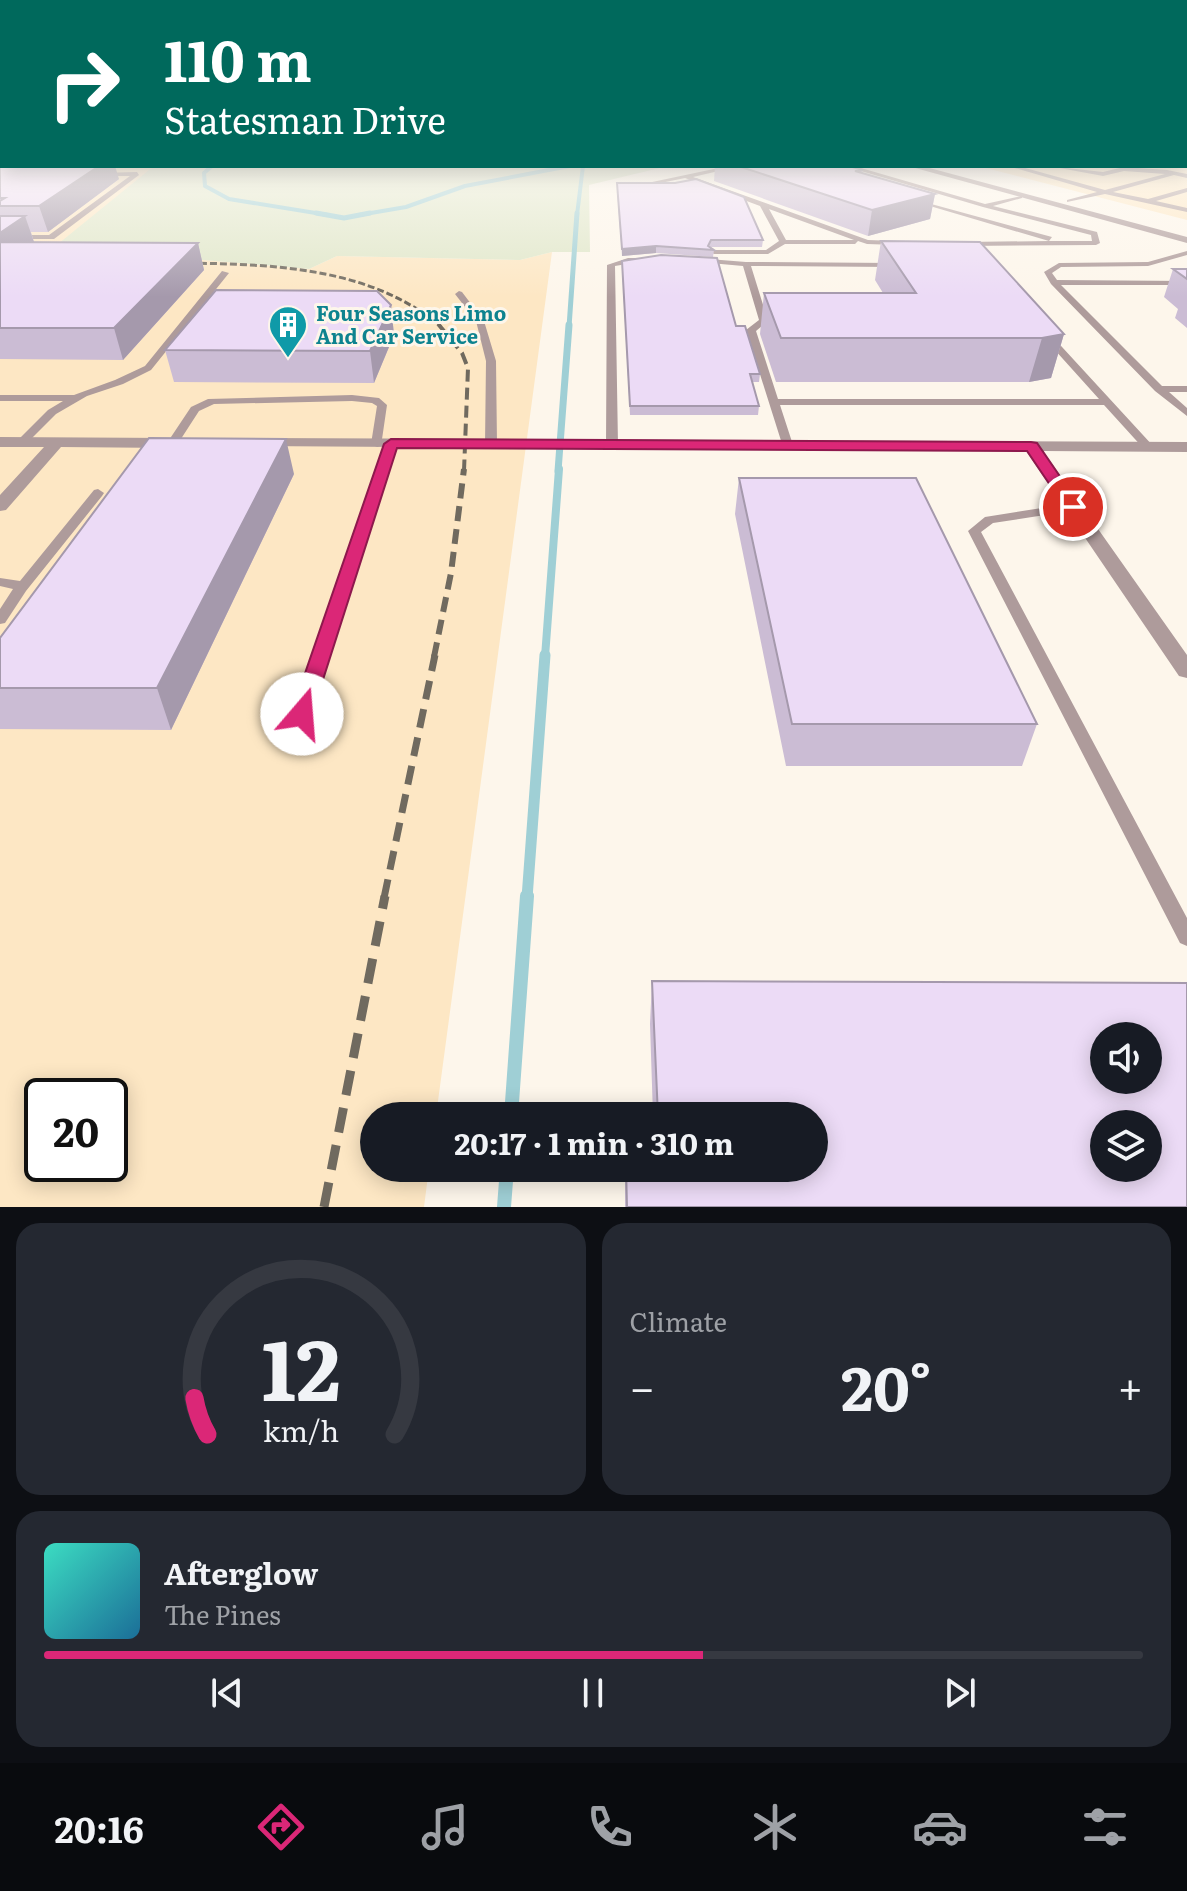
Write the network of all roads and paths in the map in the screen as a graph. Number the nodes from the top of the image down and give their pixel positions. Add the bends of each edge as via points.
1 (123, 184) edge
2 (644, 184) edge
3 (708, 184) edge
4 (910, 184) edge
5 (976, 184) edge
6 (1006, 184) edge
7 (1078, 184) edge
8 (1133, 184) edge
9 (641, 185) edge
10 (1187, 190) edge
11 (1105, 192) junction
12 (901, 196) edge
13 (1020, 197) junction
14 (1069, 201) junction
15 (1147, 202) junction
16 (763, 204) junction
17 (985, 206) junction
18 (1187, 210) edge
19 (962, 214) junction
20 (1187, 232) edge
21 (0, 237) edge
22 (1187, 240) edge
23 (783, 242) junction
24 (867, 242) junction
25 (911, 243) edge
26 (1061, 243) junction
27 (955, 244) edge
28 (696, 252) edge
29 (1187, 253) edge
30 (1172, 259) junction
31 (657, 260) edge
32 (686, 260) edge
33 (746, 264) junction
34 (1187, 264) edge
35 (909, 265) edge
36 (225, 273) dead end
37 (1054, 282) junction
38 (1187, 283) edge
39 (459, 294) dead end
40 (1042, 329) edge
41 (1159, 389) junction
42 (1187, 389) edge
43 (0, 398) edge
44 (77, 398) junction
45 (773, 402) junction
46 (1106, 402) junction
47 (1187, 413) edge
48 (0, 442) edge
49 (22, 442) junction
50 (57, 442) junction
51 (181, 443) joint
52 (251, 443) edge
53 (384, 444) junction
54 (498, 444) junction
55 (612, 445) junction
56 (787, 445) junction
57 (1031, 446) junction
58 (1148, 447) junction
59 (1187, 447) edge
60 (98, 493) dead end
61 (0, 506) edge
62 (1073, 507) junction
63 (0, 582) edge
64 (20, 589) junction
65 (0, 620) edge
66 (1187, 671) edge
67 (302, 714) dead end
68 (1187, 937) edge

1 - 21 lane via 51,237
2 - 9 lane
3 - 16 lane
4 - 17 lane
5 - 13 street
6 - 14 street
7 - 11 lane
8 - 11 lane
10 - 15 lane
11 - 14 lane
11 - 15 lane
12 - 19 lane
13 - 17 lane
13 - 22 street
14 - 20 street
15 - 18 lane
16 - 23 lane
16 - 24 lane
17 - 19 lane
17 - 26 lane via 1094,234 1096,243
19 - 26 lane
23 - 24 lane
23 - 28 lane via 768,252
24 - 25 lane
26 - 27 lane
29 - 30 lane
30 - 34 lane
30 - 37 lane via 1059,265 1048,272
31 - 55 lane via 611,265
32 - 33 lane
33 - 35 lane
33 - 45 lane via 764,321 751,330
36 - 44 lane via 148,368
37 - 38 lane
37 - 41 lane
39 - 54 lane via 480,321 491,361
40 - 46 lane
41 - 42 lane
41 - 47 lane
43 - 44 lane
44 - 49 lane via 52,412
45 - 46 lane
45 - 56 lane
46 - 58 lane
48 - 49 street
49 - 50 street
50 - 51 street
50 - 61 street
51 - 53 lane via 195,409 212,401 352,398 382,405
52 - 53 street
53 - 54 street
53 - 67 lane
54 - 55 street
55 - 56 street
56 - 57 street
57 - 58 street
57 - 62 street
58 - 59 street
60 - 64 lane
62 - 66 street
62 - 68 lane via 989,520 974,531
63 - 64 lane
64 - 65 lane

